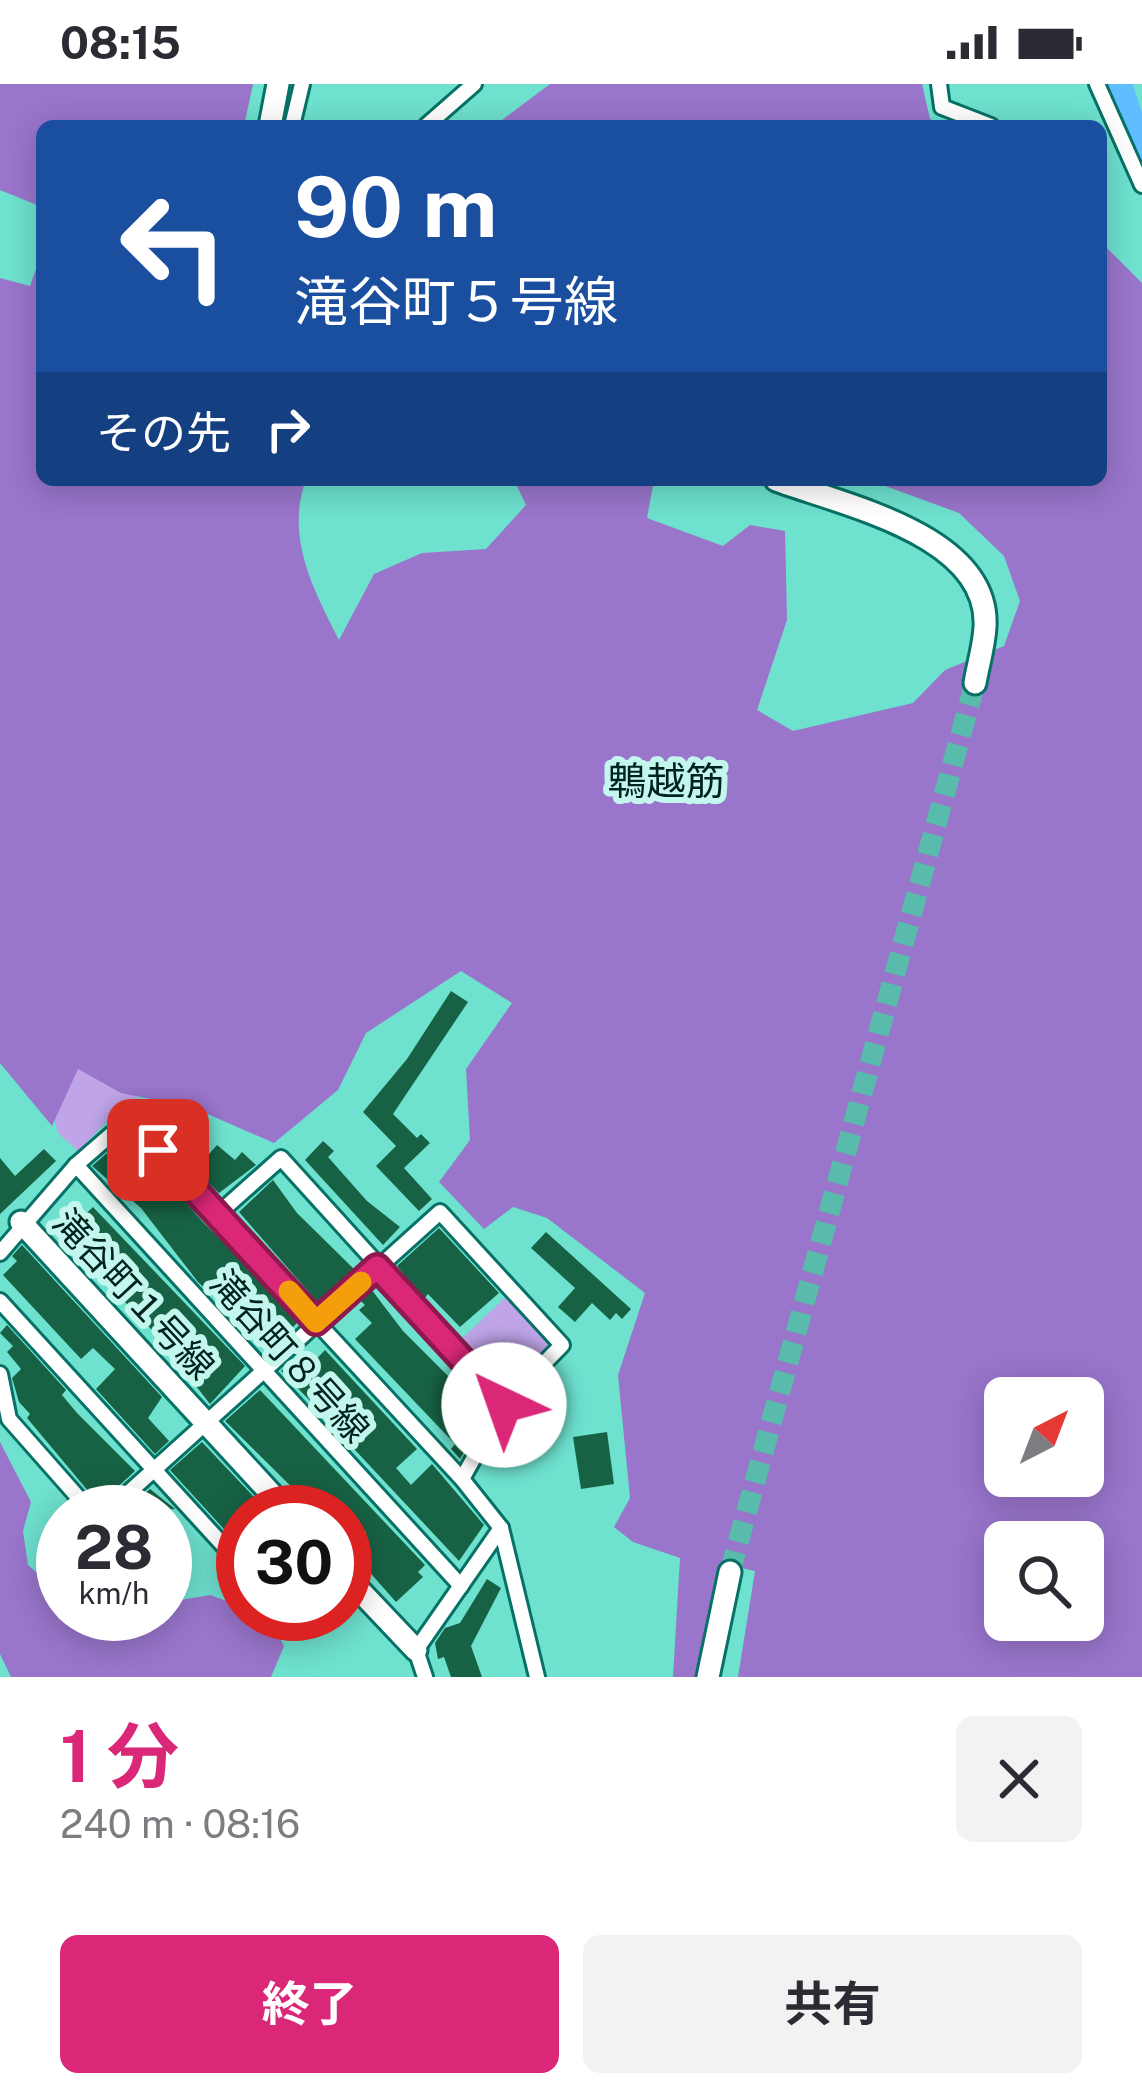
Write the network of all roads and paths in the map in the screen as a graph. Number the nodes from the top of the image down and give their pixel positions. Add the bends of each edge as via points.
1 (278, 84) edge
2 (302, 84) edge
3 (474, 84) edge
4 (939, 84) edge
5 (1097, 84) edge
6 (271, 120) edge
7 (293, 120) edge
8 (433, 120) edge
9 (976, 120) edge
10 (1142, 185) edge
11 (792, 486) edge
12 (975, 683) tunnel mouth
13 (76, 1165) junction
14 (218, 1214) junction
15 (21, 1222) junction
16 (0, 1253) edge
17 (377, 1267) junction
18 (0, 1301) edge
19 (316, 1322) junction
20 (262, 1371) junction
21 (0, 1373) edge
22 (504, 1405) junction
23 (206, 1421) junction
24 (154, 1469) junction
25 (462, 1479) junction
26 (67, 1485) edge
27 (137, 1485) edge
28 (264, 1485) edge
29 (501, 1528) junction
30 (216, 1537) edge
31 (730, 1572) tunnel mouth
32 (460, 1586) junction
33 (372, 1608) edge
34 (416, 1651) junction
35 (424, 1677) edge
36 (537, 1677) edge
37 (708, 1677) edge

1 - 6 street
2 - 7 street
3 - 8 street
4 - 9 street via 942,107
5 - 10 street
11 - 12 street via 934,540 956,558 983,609
13 - 14 street, 滝谷町１号線 via 129,1119
13 - 15 street, 滝谷町１号線
13 - 20 street, 滝谷町８号線
14 - 17 street via 281,1158
14 - 19 street, 滝谷町１号線
15 - 16 street
15 - 23 street, 滝谷町１号線
17 - 19 street
17 - 22 street
17 - 22 street via 440,1212 562,1345
18 - 24 street
19 - 20 street
19 - 25 street, 滝谷町１号線
20 - 23 street
20 - 32 street, 滝谷町８号線
21 - 26 street via 9,1419
22 - 25 street
23 - 24 street
23 - 28 street, 滝谷町１号線
24 - 27 street
24 - 30 street
25 - 29 street, 滝谷町１号線
29 - 32 street
29 - 36 street, 滝谷町１号線
31 - 37 street
32 - 34 street
33 - 34 street
34 - 35 street

